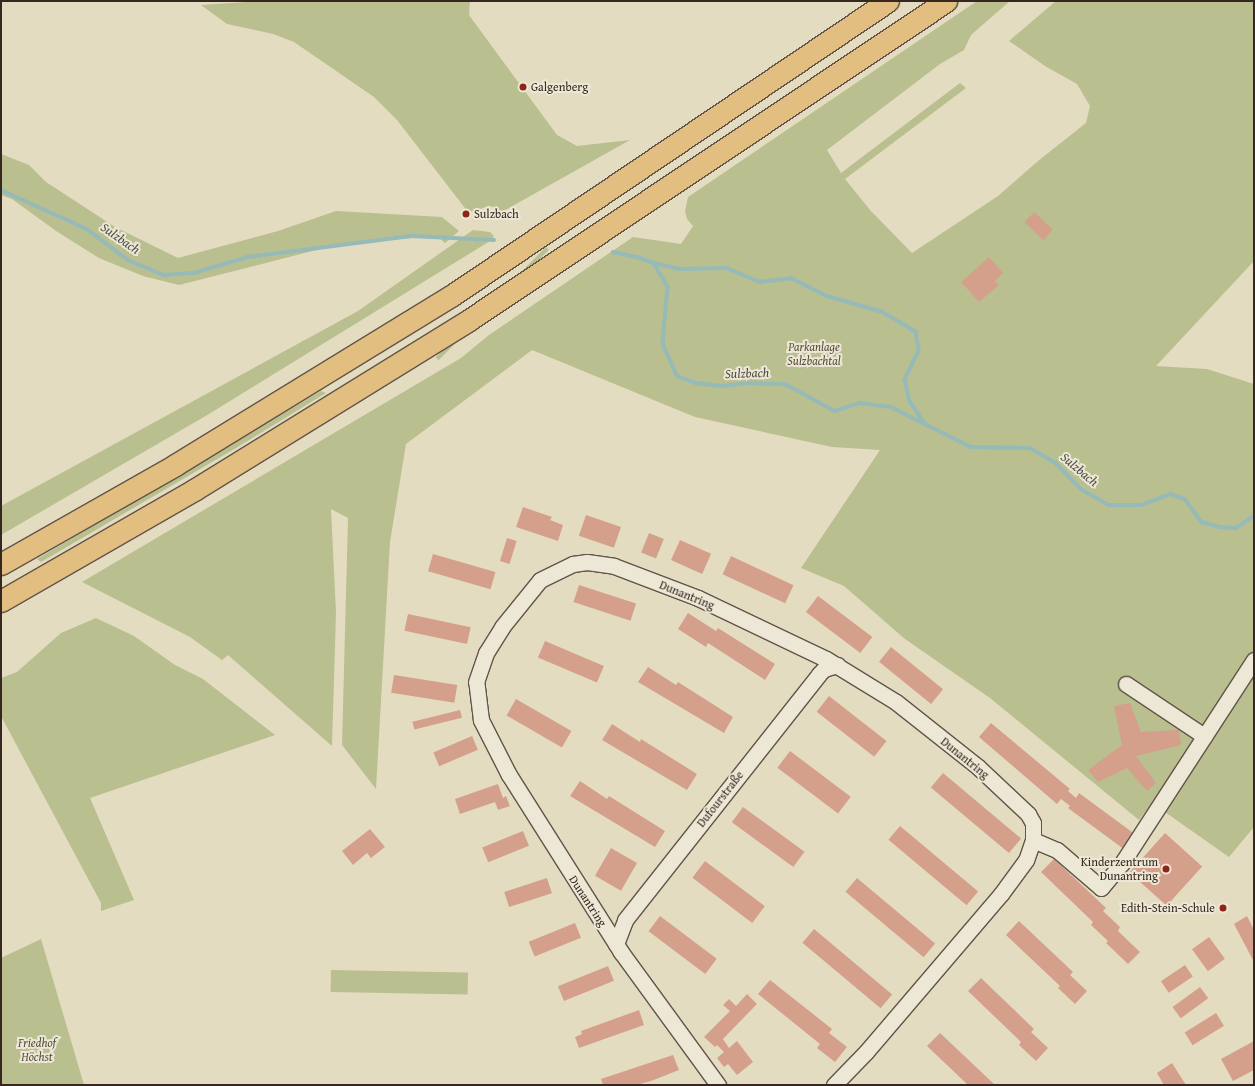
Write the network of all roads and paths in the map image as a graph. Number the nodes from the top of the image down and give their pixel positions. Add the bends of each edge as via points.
1 (888, 1) edge
2 (946, 1) edge
3 (1, 564) edge
4 (1, 601) edge
5 (1254, 660) edge
6 (837, 665) junction
7 (1126, 684) dead end
8 (1204, 736) junction
9 (1033, 840) junction
10 (616, 944) junction
11 (718, 1085) edge
12 (834, 1085) edge

1 - 3 highway via 451,296 175,465
2 - 4 highway via 469,320 194,490
5 - 8 street
6 - 9 street, Dunantring via 896,702 1022,806 1033,823
6 - 10 street, Dufourstraße via 824,669 814,680 625,920
6 - 10 street, Dunantring via 698,598 614,566 587,562 568,566 540,580 522,600 502,627 481,665 476,690 481,720 509,775
7 - 8 street
8 - 9 street via 1122,863 1101,888 1057,850
9 - 12 street, Dunantring via 1026,860 1001,894 866,1052
10 - 11 street, Dunantring

